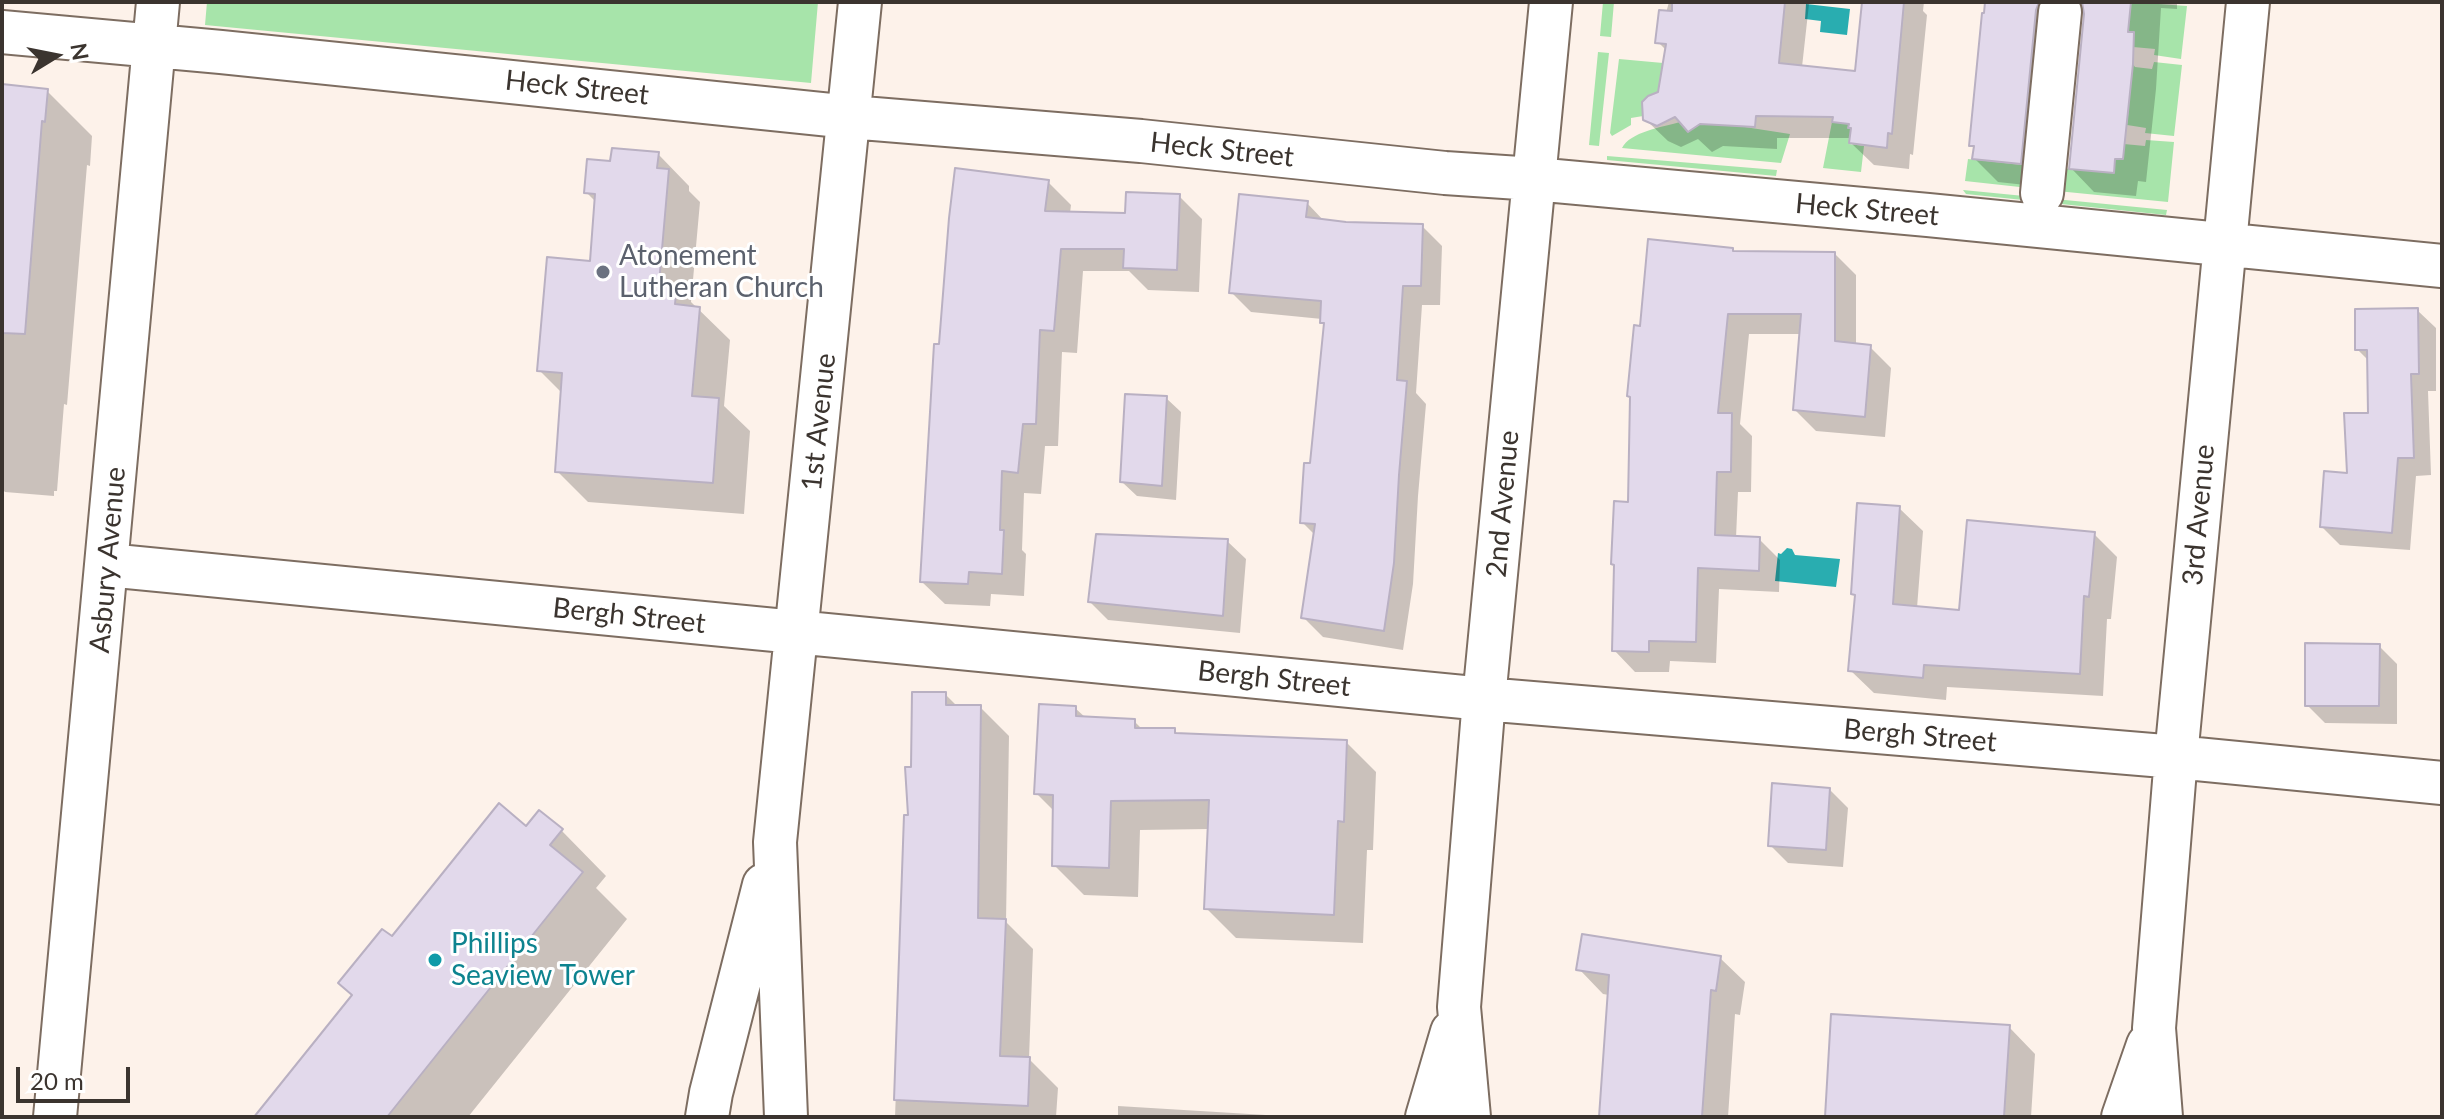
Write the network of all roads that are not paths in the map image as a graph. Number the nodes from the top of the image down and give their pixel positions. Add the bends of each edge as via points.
1 (158, 2) edge
2 (860, 2) edge
3 (1551, 2) edge
4 (2248, 2) edge
5 (2060, 12) dead end
6 (2, 32) edge
7 (154, 46) junction
8 (850, 117) junction
9 (1534, 179) junction
10 (2042, 193) dead end
11 (2225, 245) junction
12 (2442, 266) edge
13 (107, 565) junction
14 (797, 633) junction
15 (1484, 699) junction
16 (2176, 757) junction
17 (2442, 783) edge
18 (775, 842) junction
19 (1459, 1007) junction
20 (2154, 1028) junction
21 (55, 1117) edge
22 (707, 1117) edge
23 (786, 1117) edge
24 (1427, 1117) edge
25 (1469, 1117) edge
26 (2123, 1117) edge
27 (2161, 1117) edge

1 - 7 street, Asbury Avenue
2 - 8 street, 1st Avenue
3 - 9 street, 2nd Avenue
4 - 11 street, 3rd Avenue
5 - 10 street
6 - 7 street, Heck Street
7 - 8 street, Heck Street
7 - 13 street, Asbury Avenue
8 - 9 street, Heck Street
8 - 14 street, 1st Avenue
9 - 11 street, Heck Street
9 - 15 street, 2nd Avenue
11 - 12 street, Heck Street
11 - 16 street, 3rd Avenue
13 - 14 street, Bergh Street
13 - 21 street, Asbury Avenue
14 - 15 street, Bergh Street
14 - 18 street, 1st Avenue
15 - 16 street, Bergh Street
15 - 19 street, 2nd Avenue
16 - 17 street, Bergh Street
16 - 20 street, 3rd Avenue
18 - 22 street, 1st Avenue
18 - 23 street, 1st Avenue
19 - 24 street, 2nd Avenue
19 - 25 street, 2nd Avenue
20 - 26 street, 3rd Avenue
20 - 27 street, 3rd Avenue

